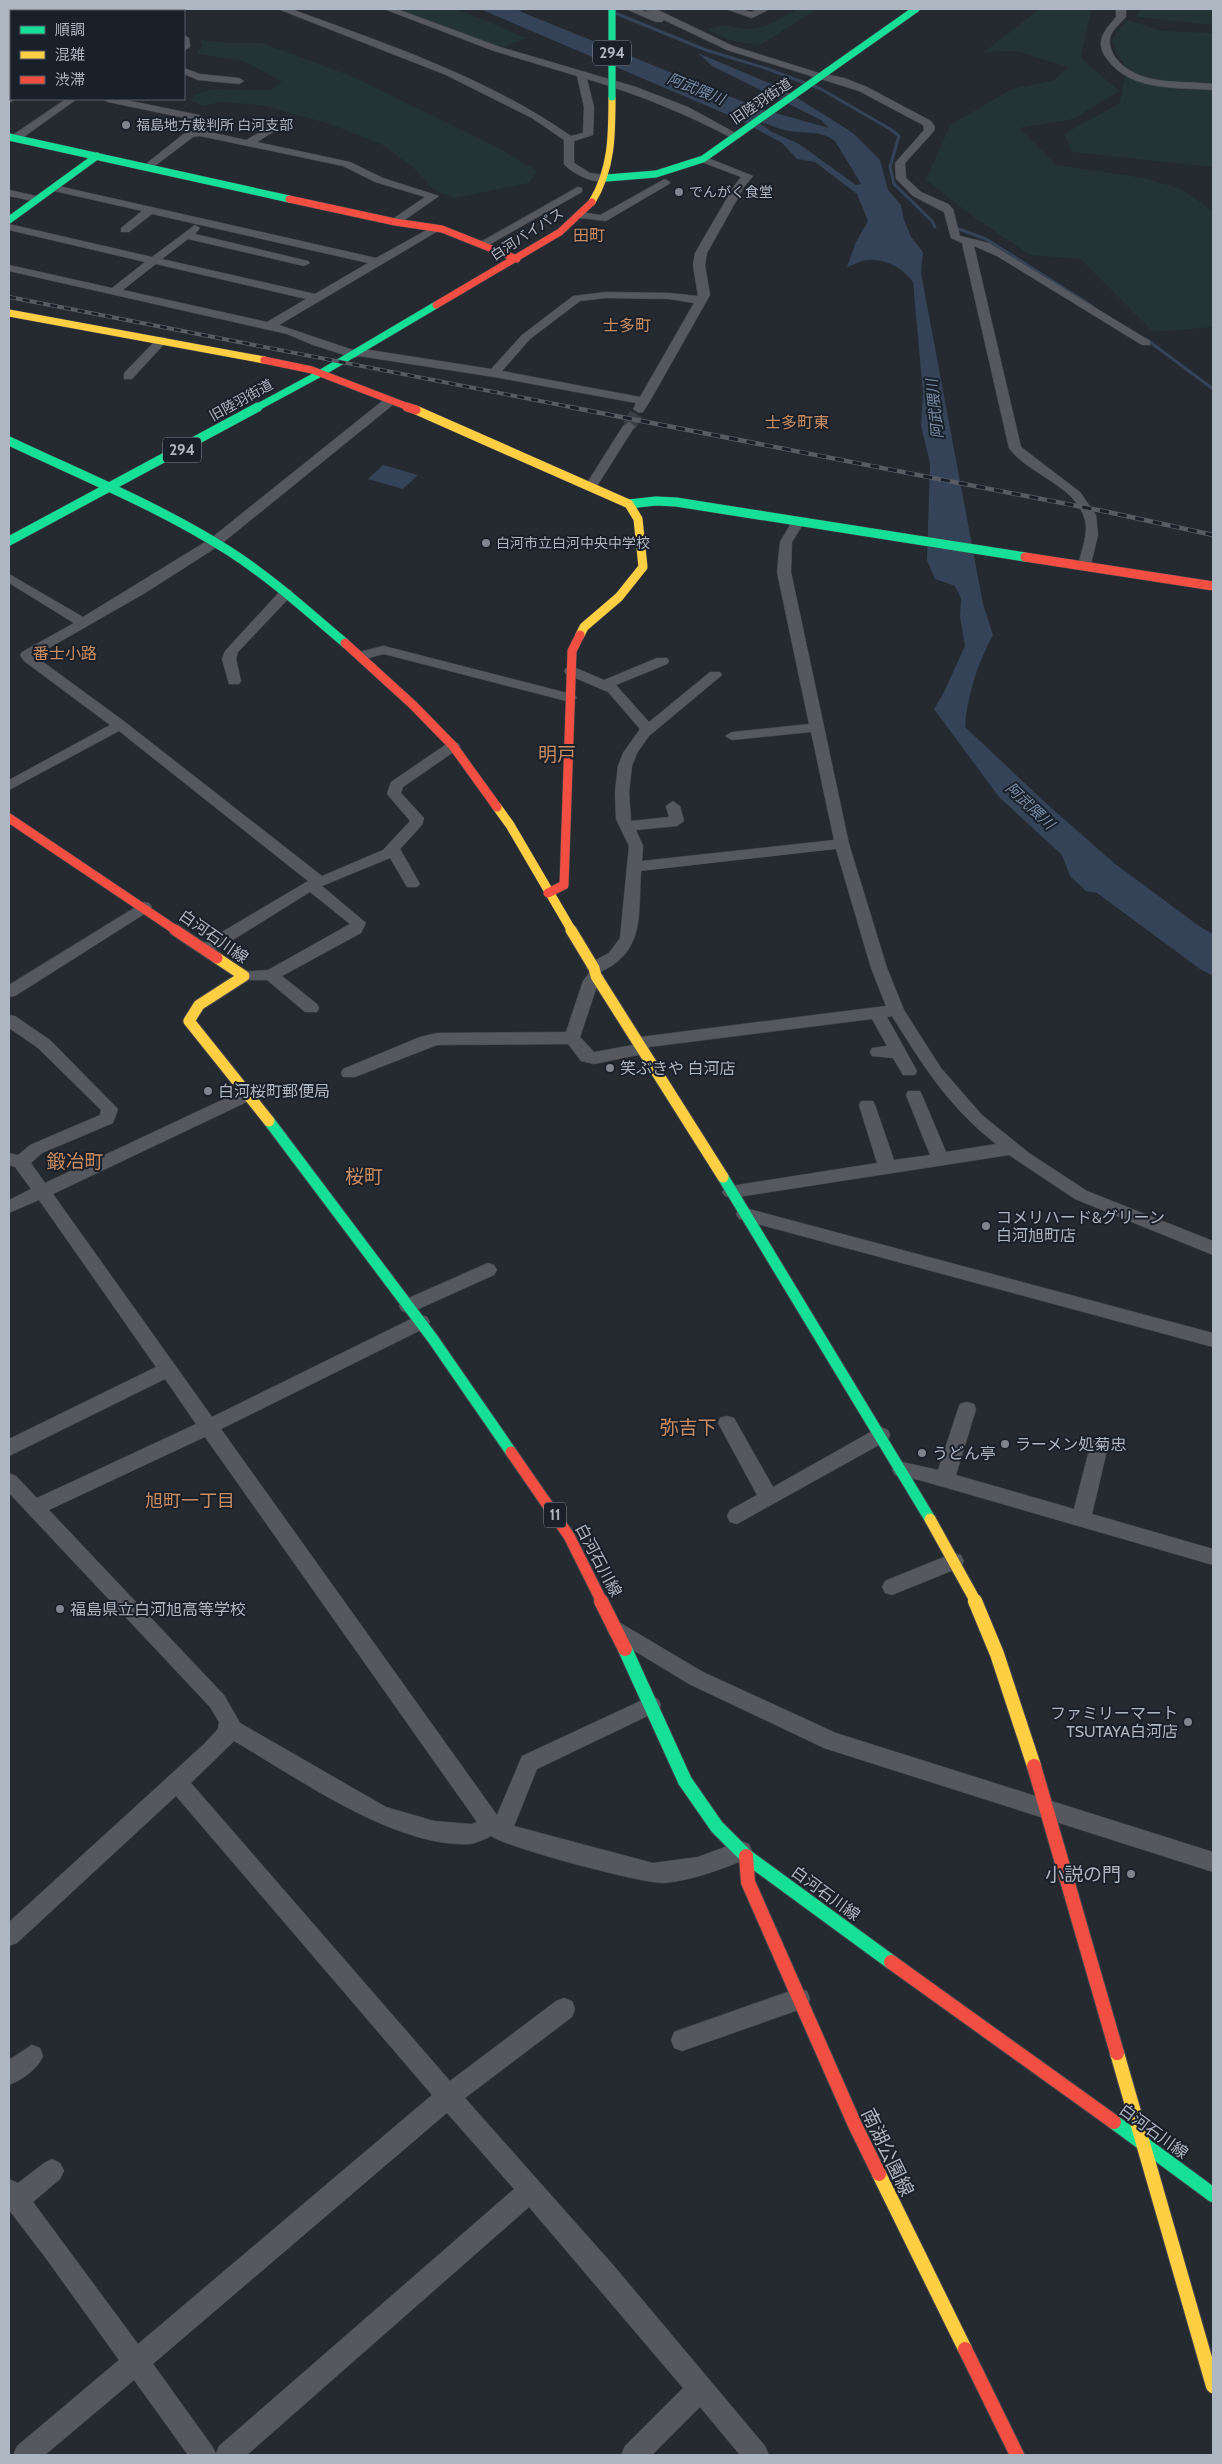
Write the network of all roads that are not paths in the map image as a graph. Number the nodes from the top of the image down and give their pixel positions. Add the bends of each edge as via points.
1 (283, 9) edge
2 (389, 9) edge
3 (612, 9) edge
4 (631, 9) edge
5 (650, 9) edge
6 (674, 9) edge
7 (731, 9) edge
8 (765, 9) edge
9 (916, 9) edge
10 (1121, 9) edge
11 (696, 30) junction
12 (185, 71) edge
13 (581, 73) junction
14 (820, 78) junction
15 (239, 81) dead end
16 (1213, 87) edge
17 (113, 100) edge
18 (69, 101) edge
19 (199, 118) dead end
20 (269, 130) dead end
21 (737, 135) junction
22 (12, 138) edge
23 (569, 139) junction
24 (248, 143) junction
25 (316, 147) dead end
26 (304, 155) junction
27 (97, 156) junction
28 (703, 159) junction
29 (147, 167) junction
30 (607, 178) junction
31 (665, 182) dead end
32 (54, 188) junction
33 (578, 190) dead end
34 (9, 193) edge
35 (37, 199) junction
36 (150, 210) junction
37 (581, 215) junction
38 (9, 220) edge
39 (203, 222) junction
40 (395, 222) junction
41 (9, 227) edge
42 (434, 229) junction
43 (125, 230) dead end
44 (186, 235) junction
45 (967, 241) junction
46 (482, 244) junction
47 (517, 259) junction
48 (154, 260) junction
49 (378, 262) junction
50 (304, 263) dead end
51 (9, 268) edge
52 (115, 292) junction
53 (316, 298) junction
54 (701, 300) junction
55 (11, 315) edge
56 (270, 326) junction
57 (162, 340) junction
58 (1146, 343) dead end
59 (356, 353) junction
60 (321, 373) junction
61 (494, 373) junction
62 (128, 376) dead end
63 (390, 401) junction
64 (629, 426) tunnel mouth
65 (9, 441) edge
66 (591, 486) junction
67 (108, 489) junction
68 (629, 504) junction
69 (799, 521) junction
70 (9, 541) edge
71 (215, 542) junction
72 (1085, 565) junction
73 (9, 578) edge
74 (1213, 586) edge
75 (286, 593) junction
76 (84, 623) junction
77 (360, 656) junction
78 (662, 661) dead end
79 (571, 670) junction
80 (716, 675) dead end
81 (234, 681) dead end
82 (605, 685) junction
83 (570, 698) junction
84 (120, 725) junction
85 (817, 727) junction
86 (648, 730) junction
87 (732, 736) dead end
88 (453, 746) junction
89 (9, 786) edge
90 (673, 806) dead end
91 (9, 818) edge
92 (627, 826) junction
93 (842, 844) junction
94 (393, 849) junction
95 (633, 867) junction
96 (314, 883) junction
97 (412, 884) dead end
98 (548, 893) junction
99 (144, 908) junction
100 (206, 949) junction
101 (595, 972) junction
102 (271, 975) junction
103 (244, 976) junction
104 (9, 992) edge
105 (311, 1008) dead end
106 (896, 1010) junction
107 (877, 1014) junction
108 (9, 1020) edge
109 (572, 1038) junction
110 (641, 1046) junction
111 (878, 1052) dead end
112 (898, 1052) junction
113 (909, 1071) dead end
114 (349, 1073) dead end
115 (247, 1095) junction
116 (914, 1095) dead end
117 (867, 1105) dead end
118 (1013, 1148) junction
119 (942, 1160) junction
120 (15, 1161) edge
121 (888, 1169) junction
122 (41, 1191) junction
123 (731, 1192) junction
124 (9, 1206) edge
125 (745, 1214) junction
126 (1213, 1248) edge
127 (488, 1270) dead end
128 (408, 1306) junction
129 (420, 1322) junction
130 (1213, 1340) edge
131 (168, 1369) junction
132 (967, 1409) dead end
133 (727, 1422) dead end
134 (208, 1427) junction
135 (881, 1435) junction
136 (1098, 1446) dead end
137 (9, 1448) edge
138 (902, 1470) junction
139 (946, 1480) junction
140 (9, 1481) edge
141 (769, 1498) junction
142 (35, 1508) junction
143 (737, 1516) dead end
144 (1080, 1518) junction
145 (1213, 1557) edge
146 (954, 1561) junction
147 (892, 1587) dead end
148 (616, 1630) junction
149 (651, 1705) junction
150 (229, 1727) junction
151 (177, 1782) junction
152 (1047, 1811) junction
153 (496, 1828) junction
154 (743, 1854) junction
155 (1213, 1862) edge
156 (9, 1936) edge
157 (799, 1999) junction
158 (564, 2009) dead end
159 (682, 2040) dead end
160 (32, 2056) dead end
161 (9, 2074) edge
162 (448, 2097) junction
163 (1140, 2140) junction
164 (52, 2171) dead end
165 (530, 2190) junction
166 (1213, 2195) edge
167 (13, 2196) edge
168 (136, 2363) junction
169 (1213, 2386) edge
170 (700, 2389) junction
171 (26, 2455) edge
172 (203, 2455) edge
173 (228, 2455) edge
174 (634, 2455) edge
175 (756, 2455) edge
176 (1018, 2455) edge

1 - 23 street via 441,70 536,116
2 - 13 street via 497,50
3 - 30 main road, 白河バイパス / 294, bridge via 611,160
4 - 11 street via 682,29
5 - 11 street
6 - 11 street via 679,16 696,25
7 - 8 street via 752,15
9 - 14 main road, 旧陸羽街道
10 - 16 street via 1121,17 1106,34 1104,42 1115,67 1148,82
11 - 14 street via 730,48
12 - 15 street via 198,77
13 - 21 street via 632,89
13 - 23 street via 589,106 588,135
14 - 21 main road, 旧陸羽街道
14 - 45 street via 840,80 863,89 930,127 900,163 901,179 917,194 944,206 949,211 952,232 956,238
17 - 19 street
18 - 22 street
20 - 24 street
21 - 28 main road, 旧陸羽街道
22 - 27 main road
23 - 30 street via 569,164 581,174
24 - 26 street
24 - 29 street via 200,133 190,134
25 - 26 street
26 - 40 street via 346,164 379,180 434,196
27 - 29 main road
27 - 32 main road
28 - 30 main road, 旧陸羽街道 via 654,176
28 - 54 street via 748,176 701,252 699,265 704,295
29 - 40 main road
30 - 37 main road, 白河バイパス / 294
31 - 37 street via 602,219
32 - 35 main road
32 - 36 street
33 - 46 street
34 - 35 street
35 - 38 main road
36 - 39 street
36 - 43 street
37 - 47 main road, 白河バイパス / 294
39 - 44 street
39 - 49 street
40 - 42 main road
41 - 48 street
42 - 46 main road
42 - 49 street
44 - 48 street
44 - 50 street
45 - 58 street via 993,250
45 - 72 street via 1015,448 1074,493 1089,512 1092,526
46 - 47 main road
47 - 59 main road, 白河バイパス / 294
48 - 52 street
48 - 53 street
49 - 53 street
51 - 52 street
52 - 56 street
53 - 56 street
54 - 61 street via 642,295 577,298 526,337
54 - 61 street via 642,405
55 - 57 main road
56 - 59 street via 291,331 317,344
57 - 60 main road via 281,362
57 - 62 street
59 - 60 main road, 旧陸羽街道 / 294
59 - 61 street
60 - 63 main road
60 - 67 main road, 旧陸羽街道 / 294
63 - 66 main road
63 - 71 street
64 - 66 street
65 - 67 main road
66 - 68 main road
67 - 70 main road, 旧陸羽街道 / 294
67 - 71 main road
68 - 69 main road via 676,502
68 - 79 main road via 638,519 642,567 619,597 584,627 572,651
69 - 72 main road
69 - 85 street via 786,542 784,572
71 - 75 main road
71 - 76 street
72 - 74 main road
73 - 76 street
75 - 77 main road
75 - 81 street via 230,654
76 - 84 street via 27,657
77 - 83 street via 384,650
77 - 88 main road
78 - 82 street
79 - 82 street
79 - 83 main road
80 - 86 street
82 - 86 street via 620,696
83 - 98 main road via 564,885
84 - 89 street
84 - 96 street
85 - 87 street
85 - 93 street
86 - 92 street via 630,753 625,766 622,792 623,818
88 - 94 street via 396,785 394,794 417,818
88 - 98 main road via 510,825
90 - 92 street via 677,820
91 - 99 main road, 白河石川線
92 - 95 street via 636,846
93 - 95 street
93 - 106 street via 879,968
94 - 96 street
94 - 97 street
95 - 101 street via 628,938 622,950
96 - 100 street
96 - 102 street via 358,924 356,929
98 - 101 main road
99 - 100 main road, 白河石川線
99 - 104 street
100 - 103 main road, 白河石川線
101 - 109 street
101 - 110 main road
102 - 103 street
102 - 105 street
103 - 115 main road, 白河石川線 / 11 via 199,1005 189,1021
106 - 107 street
106 - 118 street via 935,1072 976,1119
107 - 110 street
107 - 112 street
108 - 120 street via 44,1044 110,1109 107,1119
109 - 110 street via 587,1056 594,1058
109 - 114 street via 432,1040
110 - 123 main road
111 - 112 street
112 - 113 street
115 - 122 street
115 - 128 main road, 白河石川線 / 11 via 296,1155
116 - 119 street
117 - 121 street
118 - 119 street
118 - 126 street via 1081,1196
119 - 121 street
120 - 122 street
121 - 123 street
122 - 124 street
122 - 131 street
123 - 125 main road
125 - 130 street
125 - 135 main road
127 - 128 street
128 - 129 main road, 白河石川線 / 11
129 - 134 street
129 - 148 main road, 白河石川線 / 11 via 569,1536
131 - 134 street
131 - 137 street
132 - 139 street
133 - 141 street
134 - 142 street
134 - 153 street
135 - 138 main road
135 - 141 street
136 - 144 street
138 - 139 street
138 - 146 main road
139 - 144 street
140 - 142 street
141 - 143 street
142 - 150 street via 216,1701 230,1721
144 - 145 street
146 - 147 street
146 - 152 main road via 971,1591 997,1654
148 - 149 main road, 白河石川線 / 11
148 - 152 street via 696,1678 831,1741
149 - 153 street via 529,1763
149 - 154 main road, 白河石川線 / 11 via 685,1780 717,1828
150 - 151 street via 228,1733 211,1751
150 - 153 street via 381,1815 434,1831 471,1834
151 - 156 street
151 - 162 street
152 - 155 street
152 - 163 main road
153 - 154 street via 515,1837 653,1872 672,1873
154 - 157 main road, 南湖公園線 via 748,1882
154 - 163 main road, 白河石川線 / 11
157 - 159 street
157 - 176 main road, 南湖公園線 via 855,2125
158 - 162 street
160 - 161 street
162 - 165 street
162 - 168 street
163 - 166 main road, 白河石川線 / 11
163 - 169 main road
164 - 167 street
165 - 170 street
165 - 173 street
167 - 168 street
168 - 171 street
168 - 172 street
170 - 174 street
170 - 175 street

